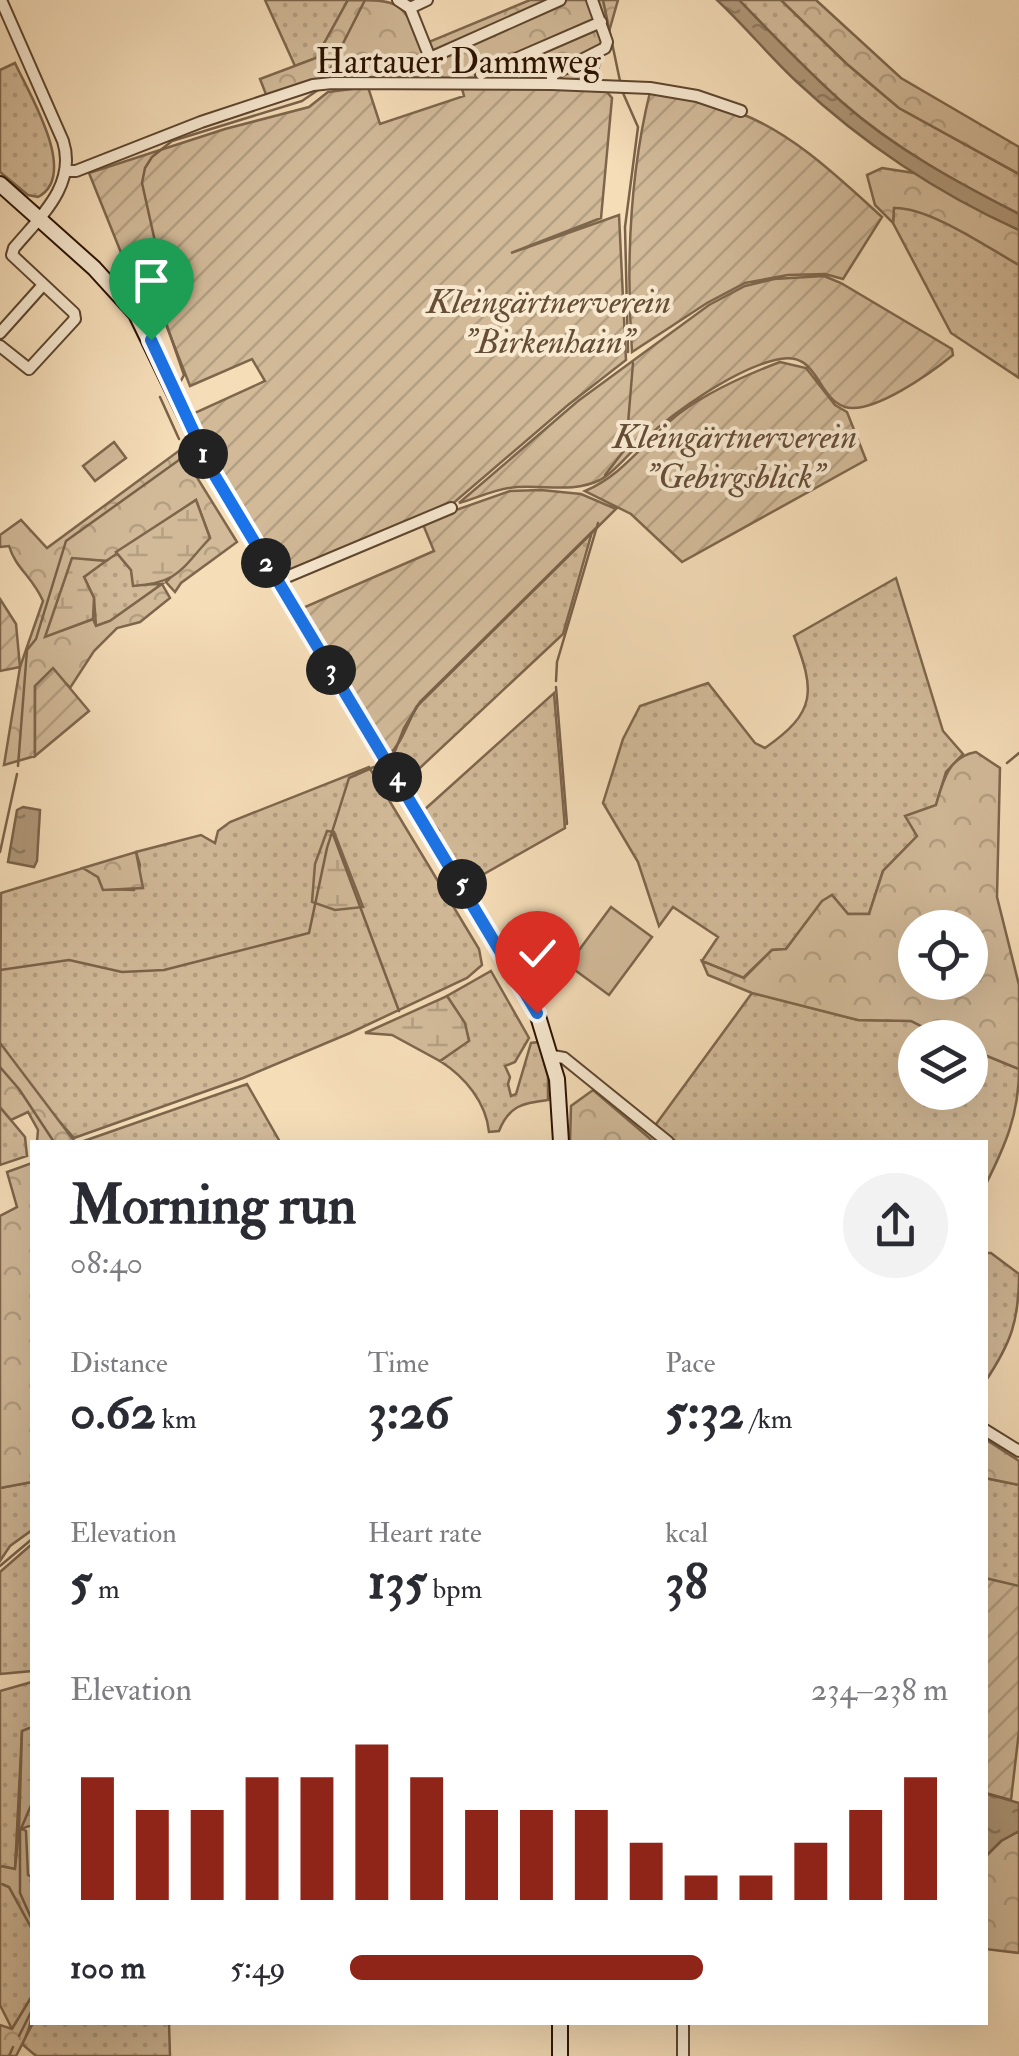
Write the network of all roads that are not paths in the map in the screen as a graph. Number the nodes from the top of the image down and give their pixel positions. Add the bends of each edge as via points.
1 (1, 0) edge
2 (398, 0) edge
3 (427, 0) edge
4 (560, 0) edge
5 (592, 0) edge
6 (410, 8) junction
7 (601, 22) junction
8 (481, 74) dead end
9 (552, 84) junction
10 (741, 111) dead end
11 (66, 171) junction
12 (0, 184) edge
13 (39, 219) junction
14 (43, 285) junction
15 (0, 333) edge
16 (0, 346) edge
17 (451, 508) dead end
18 (277, 581) junction
19 (553, 1056) junction
20 (561, 1140) edge
21 (666, 1140) edge
22 (988, 1432) edge
23 (1019, 1451) edge
24 (560, 2025) edge
25 (683, 2025) edge
26 (560, 2056) edge
27 (683, 2056) edge

1 - 11 street via 63,141
2 - 6 street
3 - 6 street
4 - 6 street via 430,58
5 - 7 street
7 - 8 street
7 - 9 street via 605,48 552,75
9 - 10 street, Hartauer Dammweg via 675,91
9 - 11 street, Hartauer Dammweg via 315,85
11 - 13 street
12 - 13 main road
13 - 14 street via 12,255
13 - 18 main road via 136,314 204,456
14 - 15 street
14 - 16 street via 76,319 29,368
17 - 18 street
18 - 19 main road via 525,990
19 - 20 main road
19 - 21 street
22 - 23 street
24 - 26 main road
25 - 27 street

